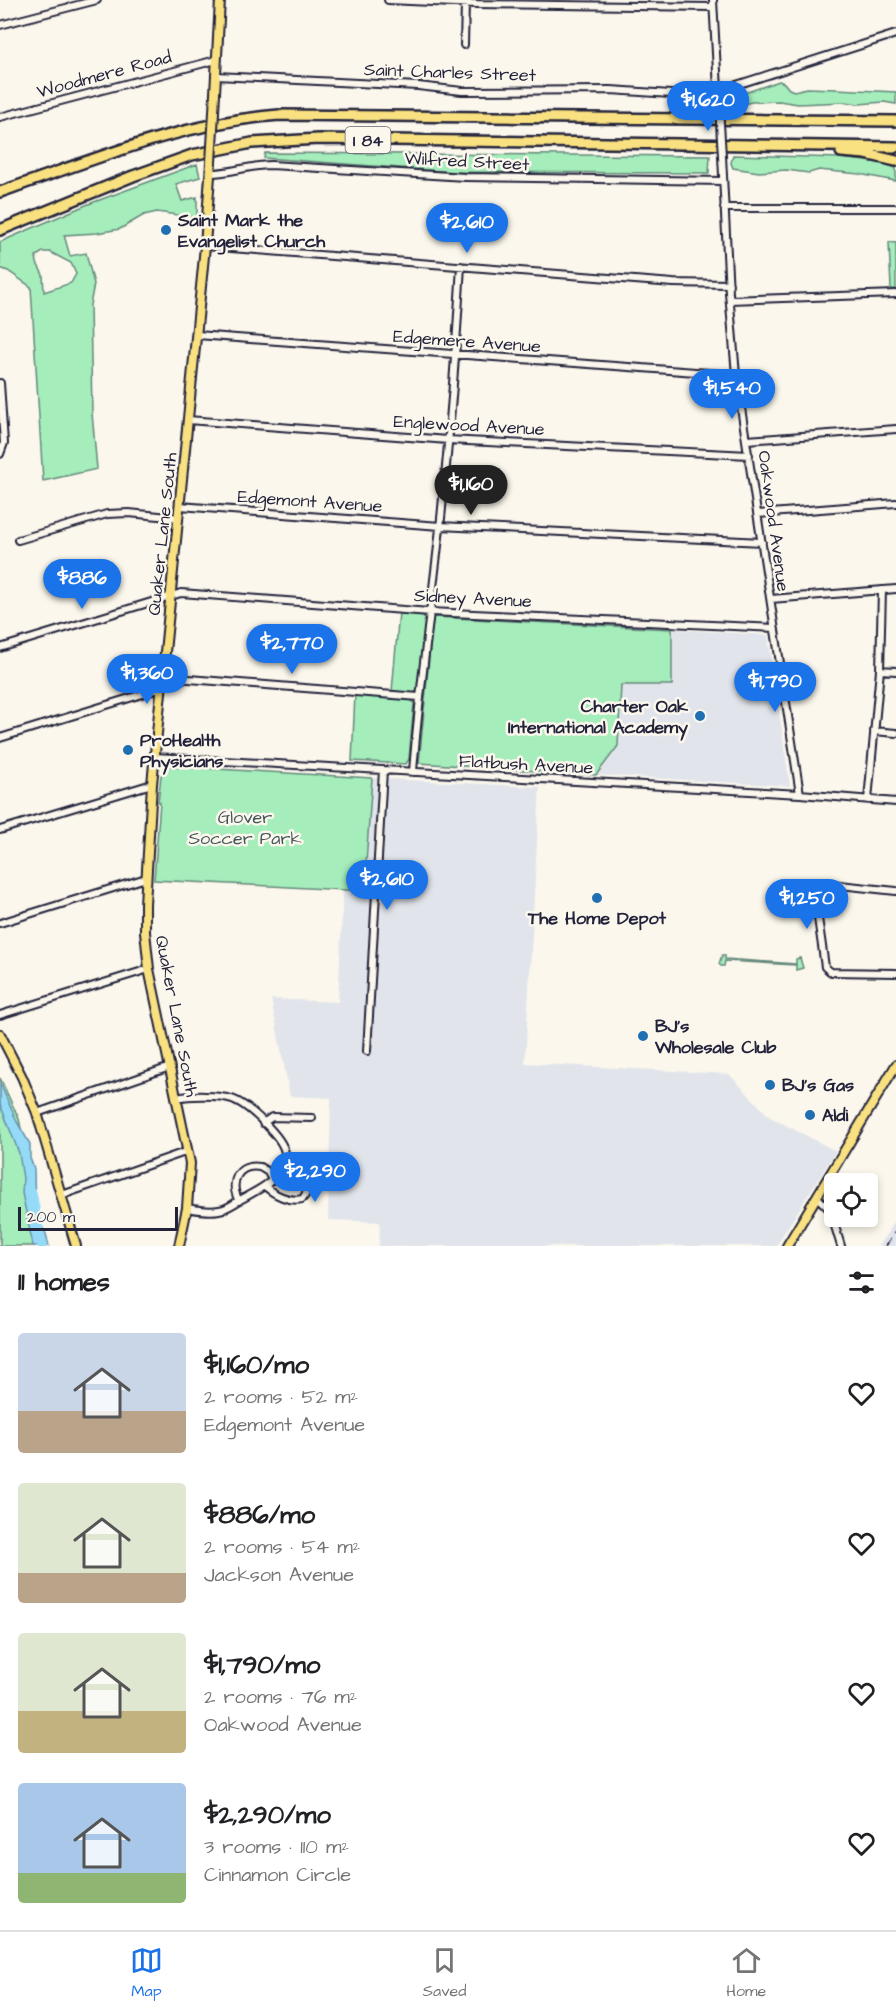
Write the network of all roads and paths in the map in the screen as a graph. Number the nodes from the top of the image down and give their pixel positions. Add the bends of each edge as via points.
1 (97, 0) edge
2 (220, 0) edge
3 (388, 0) edge
4 (631, 3) edge
5 (713, 3) edge
6 (465, 4) junction
7 (0, 25) edge
8 (896, 34) edge
9 (464, 45) dead end
10 (216, 60) junction
11 (216, 76) junction
12 (718, 92) junction
13 (896, 115) edge
14 (0, 117) edge
15 (862, 121) junction
16 (896, 121) edge
17 (813, 146) junction
18 (896, 147) edge
19 (896, 161) edge
20 (211, 173) junction
21 (52, 175) junction
22 (723, 181) junction
23 (0, 186) edge
24 (0, 192) edge
25 (724, 208) junction
26 (896, 208) edge
27 (33, 217) junction
28 (0, 226) edge
29 (0, 230) edge
30 (205, 246) junction
31 (461, 266) junction
32 (729, 284) junction
33 (896, 294) edge
34 (730, 300) junction
35 (196, 335) junction
36 (456, 355) junction
37 (736, 375) junction
38 (0, 383) edge
39 (188, 420) junction
40 (896, 429) edge
41 (448, 440) junction
42 (747, 440) junction
43 (0, 454) edge
44 (749, 455) junction
45 (896, 503) edge
46 (180, 506) junction
47 (758, 514) junction
48 (179, 518) junction
49 (440, 526) junction
50 (18, 540) dead end
51 (762, 542) junction
52 (896, 589) edge
53 (882, 590) junction
54 (171, 596) junction
55 (771, 599) junction
56 (430, 612) junction
57 (774, 628) junction
58 (0, 648) edge
59 (880, 670) junction
60 (896, 671) edge
61 (163, 677) junction
62 (162, 688) junction
63 (419, 696) junction
64 (874, 731) junction
65 (896, 733) edge
66 (0, 738) edge
67 (155, 757) junction
68 (383, 771) junction
69 (413, 772) junction
70 (152, 784) junction
71 (800, 794) junction
72 (868, 800) junction
73 (896, 802) edge
74 (0, 830) edge
75 (146, 878) junction
76 (896, 891) edge
77 (0, 923) edge
78 (149, 969) junction
79 (896, 973) edge
80 (0, 1015) edge
81 (0, 1034) edge
82 (367, 1051) dead end
83 (896, 1065) edge
84 (170, 1066) junction
85 (177, 1098) junction
86 (38, 1113) junction
87 (312, 1118) dead end
88 (263, 1123) junction
89 (188, 1151) junction
90 (282, 1169) junction
91 (272, 1180) junction
92 (265, 1186) junction
93 (62, 1194) junction
94 (818, 1197) junction
95 (239, 1201) junction
96 (187, 1208) junction
97 (76, 1246) edge
98 (178, 1246) edge
99 (787, 1246) edge
100 (841, 1246) edge

1 - 7 street
2 - 10 main road, Quaker Lane South
3 - 6 street
4 - 5 street
4 - 6 street
5 - 12 street, Oakwood Avenue
6 - 9 street
8 - 12 street, Saint Charles Street
10 - 11 main road, Quaker Lane South
10 - 14 street, Woodmere Road
11 - 12 street, Saint Charles Street via 462,91
11 - 20 main road, Quaker Lane South, bridge
12 - 22 street, Oakwood Avenue, bridge
13 - 15 highway
15 - 16 highway, I 84
15 - 21 highway, I 84 via 279,114 186,130
17 - 18 highway, I 84
17 - 19 highway
17 - 27 highway, I 84 via 318,139 265,142 179,159
20 - 22 street, Wilfred Street via 272,165 465,177
20 - 30 main road, Quaker Lane South
21 - 23 highway
21 - 24 highway, I 84
22 - 25 street, Oakwood Avenue
25 - 26 street
25 - 32 street, Oakwood Avenue
27 - 28 highway
27 - 29 highway, I 84
30 - 31 street
30 - 35 main road, Quaker Lane South
31 - 32 street
31 - 36 street
32 - 34 street, Oakwood Avenue
33 - 34 street
34 - 37 street, Oakwood Avenue
35 - 36 street, Edgemere Avenue
35 - 39 main road, Quaker Lane South
36 - 37 street, Edgemere Avenue
36 - 41 street
37 - 42 street, Oakwood Avenue
38 - 43 street via 4,441
39 - 41 street, Englewood Avenue
39 - 46 main road, Quaker Lane South
40 - 42 street
41 - 44 street, Englewood Avenue
41 - 49 street
42 - 44 street, Oakwood Avenue
44 - 47 street, Oakwood Avenue
45 - 47 street
46 - 48 main road, Quaker Lane South
46 - 49 street, Edgemont Avenue
47 - 51 street, Oakwood Avenue
48 - 50 street via 107,514
48 - 54 main road, Quaker Lane South
49 - 51 street, Edgemont Avenue
49 - 56 street
51 - 55 street, Oakwood Avenue
52 - 53 street
53 - 55 street
53 - 59 street
54 - 56 street, Sidney Avenue via 182,592
54 - 58 street, Sidney Avenue
54 - 61 main road, Quaker Lane South
55 - 57 street, Oakwood Avenue
56 - 57 street, Sidney Avenue
56 - 63 street
57 - 71 street, Oakwood Avenue
59 - 60 street
59 - 64 street
61 - 62 main road, Quaker Lane South
61 - 63 street
62 - 66 street
62 - 67 main road, Quaker Lane South
63 - 69 street
64 - 65 street
64 - 72 street
67 - 68 street, Flatbush Avenue
67 - 70 main road, Quaker Lane South
68 - 69 street, Flatbush Avenue
68 - 82 street
69 - 71 street, Flatbush Avenue
70 - 74 street
70 - 75 main road, Quaker Lane South
71 - 72 street, Flatbush Avenue
72 - 73 street, Flatbush Avenue
75 - 77 street
75 - 78 main road, Quaker Lane South
76 - 79 street via 820,883 814,890 827,970
78 - 80 street
78 - 84 main road, Quaker Lane South
81 - 86 main road
83 - 94 main road
84 - 85 main road, Quaker Lane South
84 - 86 street
85 - 88 street via 231,1099
85 - 89 main road, Quaker Lane South
86 - 93 main road
87 - 88 street via 272,1117
88 - 90 street via 283,1146
89 - 93 street
89 - 96 main road, Quaker Lane South
90 - 91 street
90 - 92 street via 305,1179 308,1189 302,1199 291,1200
91 - 92 street
91 - 95 street via 260,1167 243,1168 234,1185
92 - 95 street
93 - 97 main road
94 - 99 main road
94 - 100 street via 830,1210
95 - 96 street via 219,1210
96 - 98 main road, Quaker Lane South

